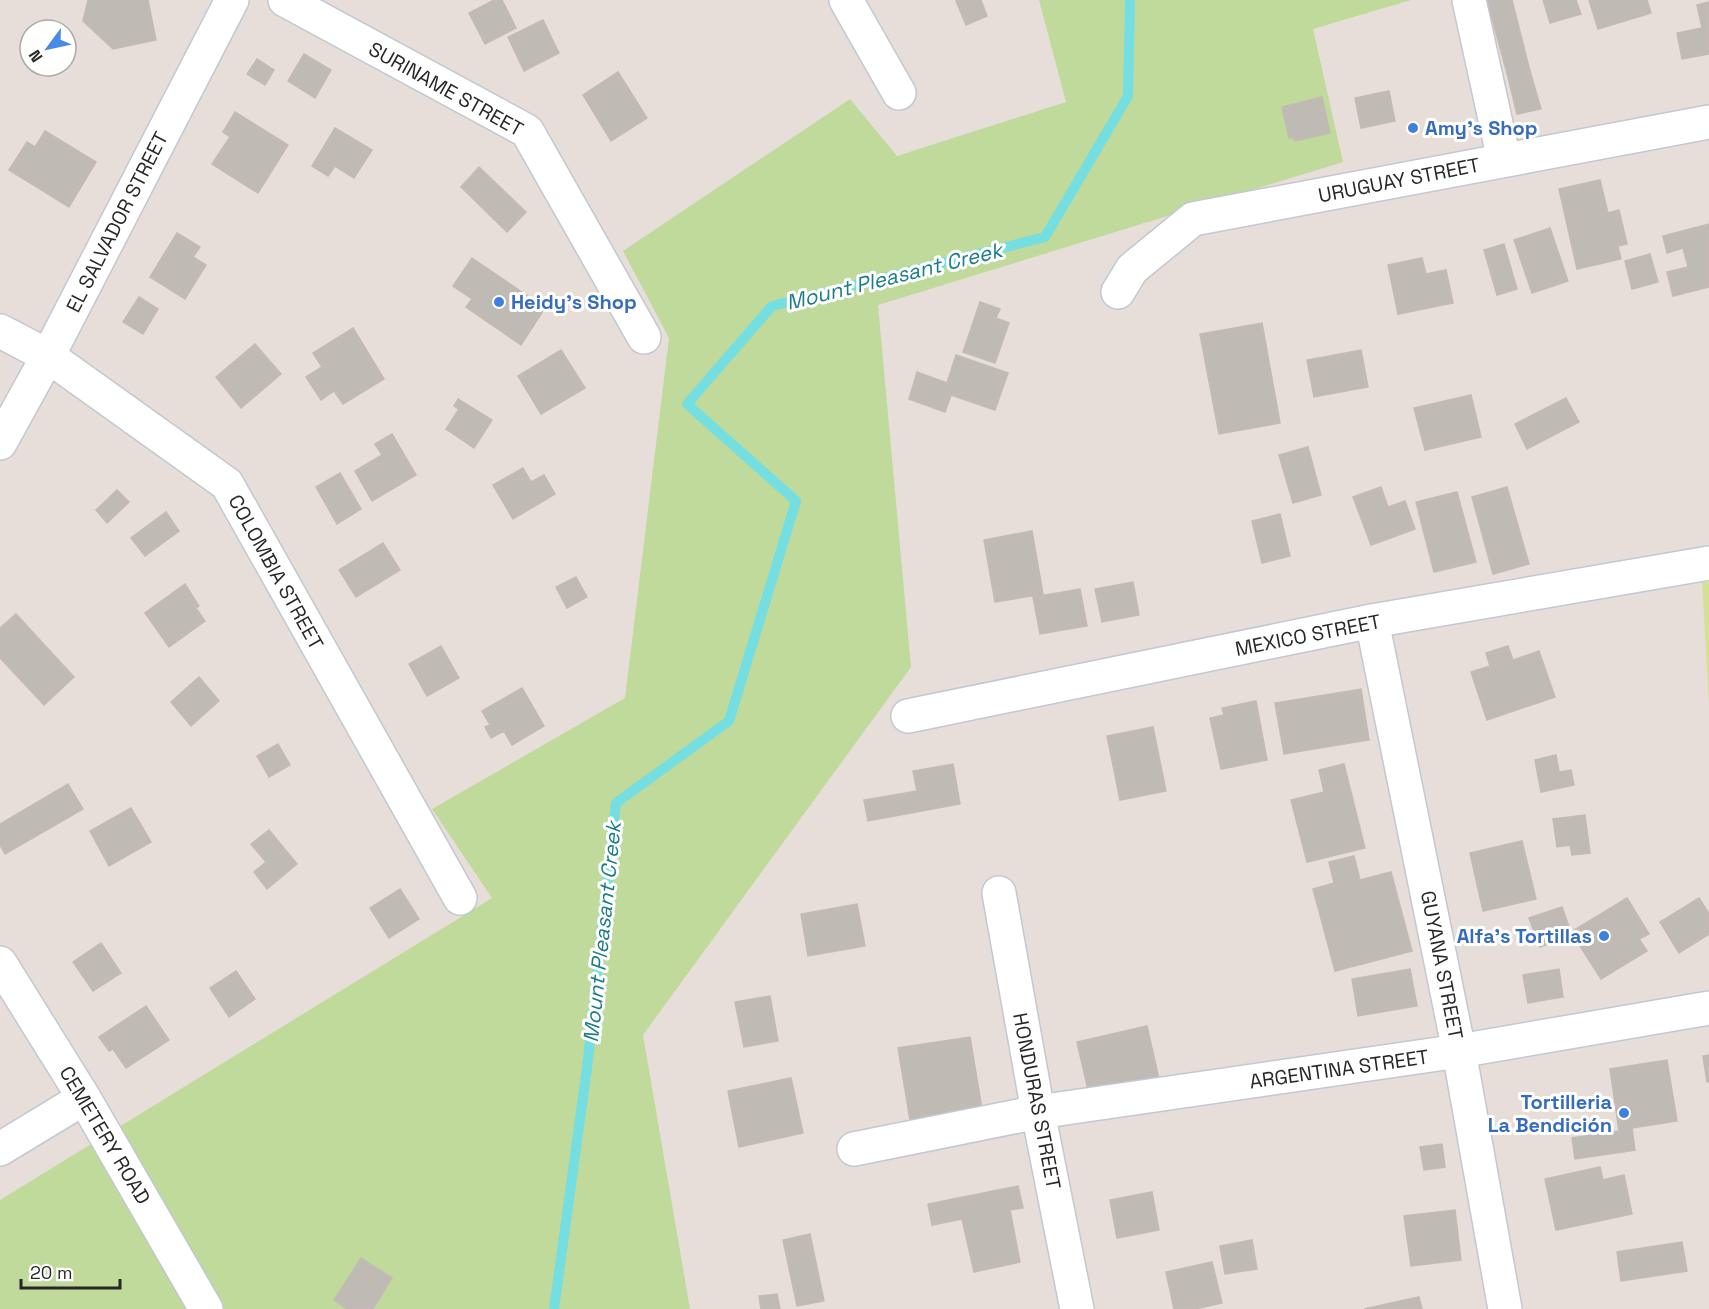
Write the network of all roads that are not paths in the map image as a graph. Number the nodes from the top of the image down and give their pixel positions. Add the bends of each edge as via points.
1 (232, 0) edge
2 (285, 0) edge
3 (846, 0) edge
4 (1469, 0) edge
5 (899, 93) dead end
6 (1709, 122) edge
7 (1504, 160) junction
8 (1118, 292) dead end
9 (0, 331) edge
10 (644, 337) dead end
11 (48, 356) junction
12 (0, 443) edge
13 (1709, 563) edge
14 (1372, 621) junction
15 (908, 716) dead end
16 (999, 893) dead end
17 (460, 898) dead end
18 (0, 963) edge
19 (1709, 1008) edge
20 (1459, 1051) junction
21 (84, 1098) junction
22 (1038, 1112) junction
23 (0, 1149) edge
24 (854, 1149) dead end
25 (206, 1309) edge
26 (1077, 1309) edge
27 (1505, 1309) edge

1 - 11 street, EL SALVADOR STREET
2 - 10 street, SURINAME STREET via 527,130
3 - 5 street
4 - 7 street
6 - 7 street, URUGUAY STREET
7 - 8 street, URUGUAY STREET via 1193,219 1132,269
9 - 11 street, COLOMBIA STREET
11 - 12 street, EL SALVADOR STREET
11 - 17 street, COLOMBIA STREET via 227,484
13 - 14 street, MEXICO STREET
14 - 15 street, MEXICO STREET
14 - 20 street, GUYANA STREET
16 - 22 street, HONDURAS STREET
18 - 21 street, CEMETERY ROAD
19 - 20 street, ARGENTINA STREET
20 - 22 street, ARGENTINA STREET
20 - 27 street, GUYANA STREET
21 - 23 street
21 - 25 street, CEMETERY ROAD
22 - 24 street, ARGENTINA STREET
22 - 26 street, HONDURAS STREET

